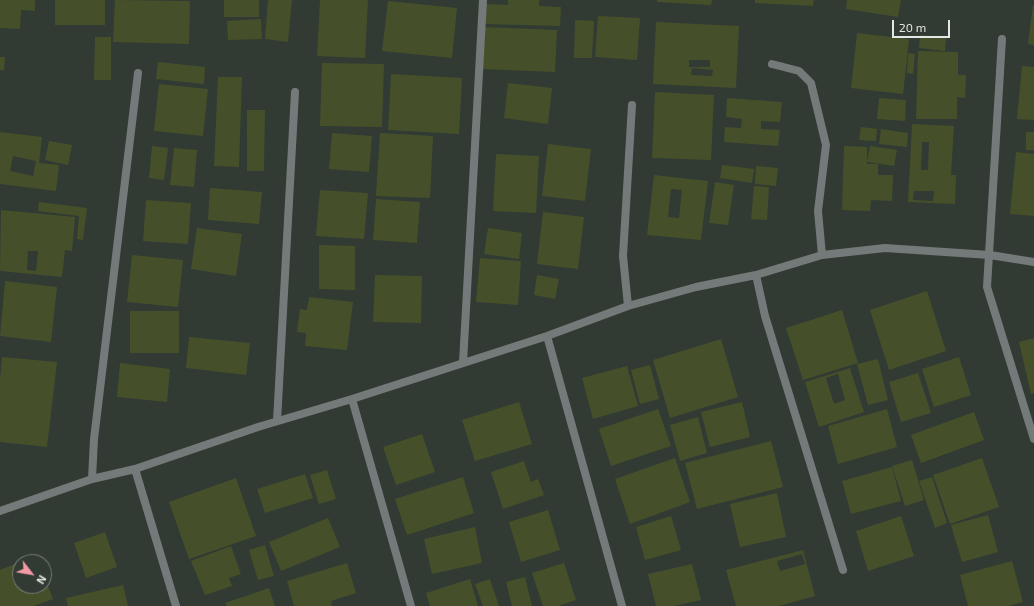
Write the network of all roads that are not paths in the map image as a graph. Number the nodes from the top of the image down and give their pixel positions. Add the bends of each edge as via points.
1 (483, 0) edge
2 (1002, 39) dead end
3 (772, 64) dead end
4 (138, 73) dead end
5 (295, 92) dead end
6 (632, 105) dead end
7 (822, 255) junction
8 (990, 255) junction
9 (1034, 262) edge
10 (756, 275) junction
11 (628, 306) junction
12 (548, 336) junction
13 (463, 363) junction
14 (352, 399) junction
15 (277, 421) junction
16 (1034, 439) edge
17 (135, 469) junction
18 (92, 479) junction
19 (0, 511) edge
20 (843, 570) dead end
21 (176, 606) edge
22 (411, 606) edge
23 (622, 606) edge

1 - 13 street
2 - 8 street
3 - 7 street via 799,71 811,83 826,144 818,211
4 - 18 street via 94,439
5 - 15 street
6 - 11 street via 623,256
7 - 8 street via 885,248
7 - 10 street
8 - 9 street
8 - 16 street via 987,287
10 - 11 street via 696,287
10 - 20 street via 765,316
11 - 12 street
12 - 13 street
12 - 23 street
13 - 14 street
14 - 15 street
14 - 22 street
15 - 17 street
17 - 18 street
17 - 21 street
18 - 19 street

